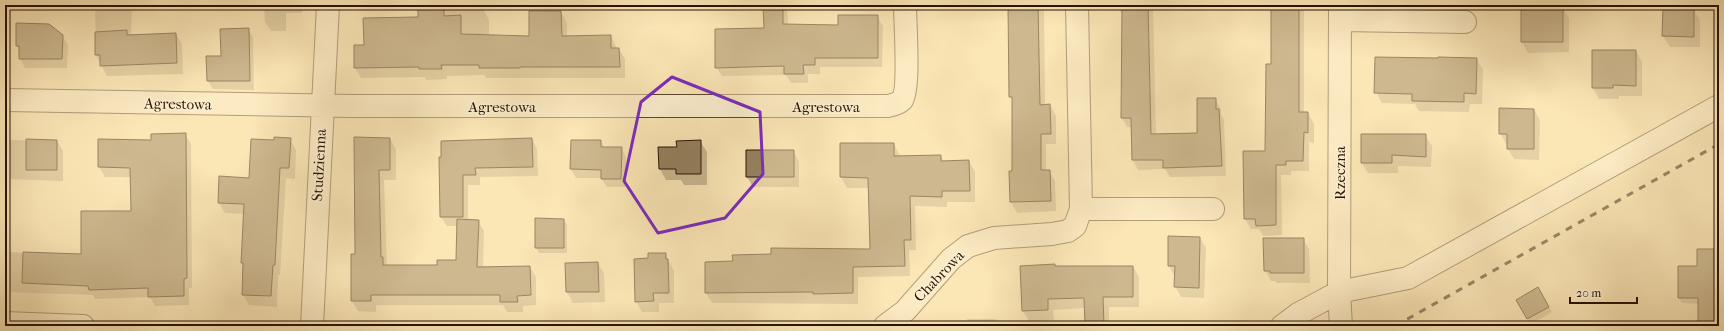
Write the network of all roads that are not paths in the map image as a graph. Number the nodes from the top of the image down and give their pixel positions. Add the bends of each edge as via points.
1 (328, 5) edge
2 (905, 5) edge
3 (1077, 5) edge
4 (1340, 13) edge
5 (1465, 22) dead end
6 (5, 100) edge
7 (322, 106) junction
8 (1719, 106) edge
9 (1081, 209) junction
10 (1213, 209) dead end
11 (1339, 292) junction
12 (5, 323) edge
13 (83, 326) edge
14 (312, 326) edge
15 (885, 326) edge
16 (1282, 326) edge
17 (1341, 326) edge

1 - 7 street, Studzienna
2 - 7 street, Agrestowa via 905,92 902,100 895,105
3 - 9 street, Chabrowa
4 - 5 street, Rzeczna
4 - 11 street, Rzeczna
6 - 7 street, Agrestowa
7 - 14 street, Studzienna
8 - 11 street via 1408,278
9 - 10 street
9 - 15 street, Chabrowa via 1075,226 1068,231 994,238 968,246 951,259 905,311
11 - 16 street via 1298,314
11 - 17 street, Rzeczna
12 - 13 street

